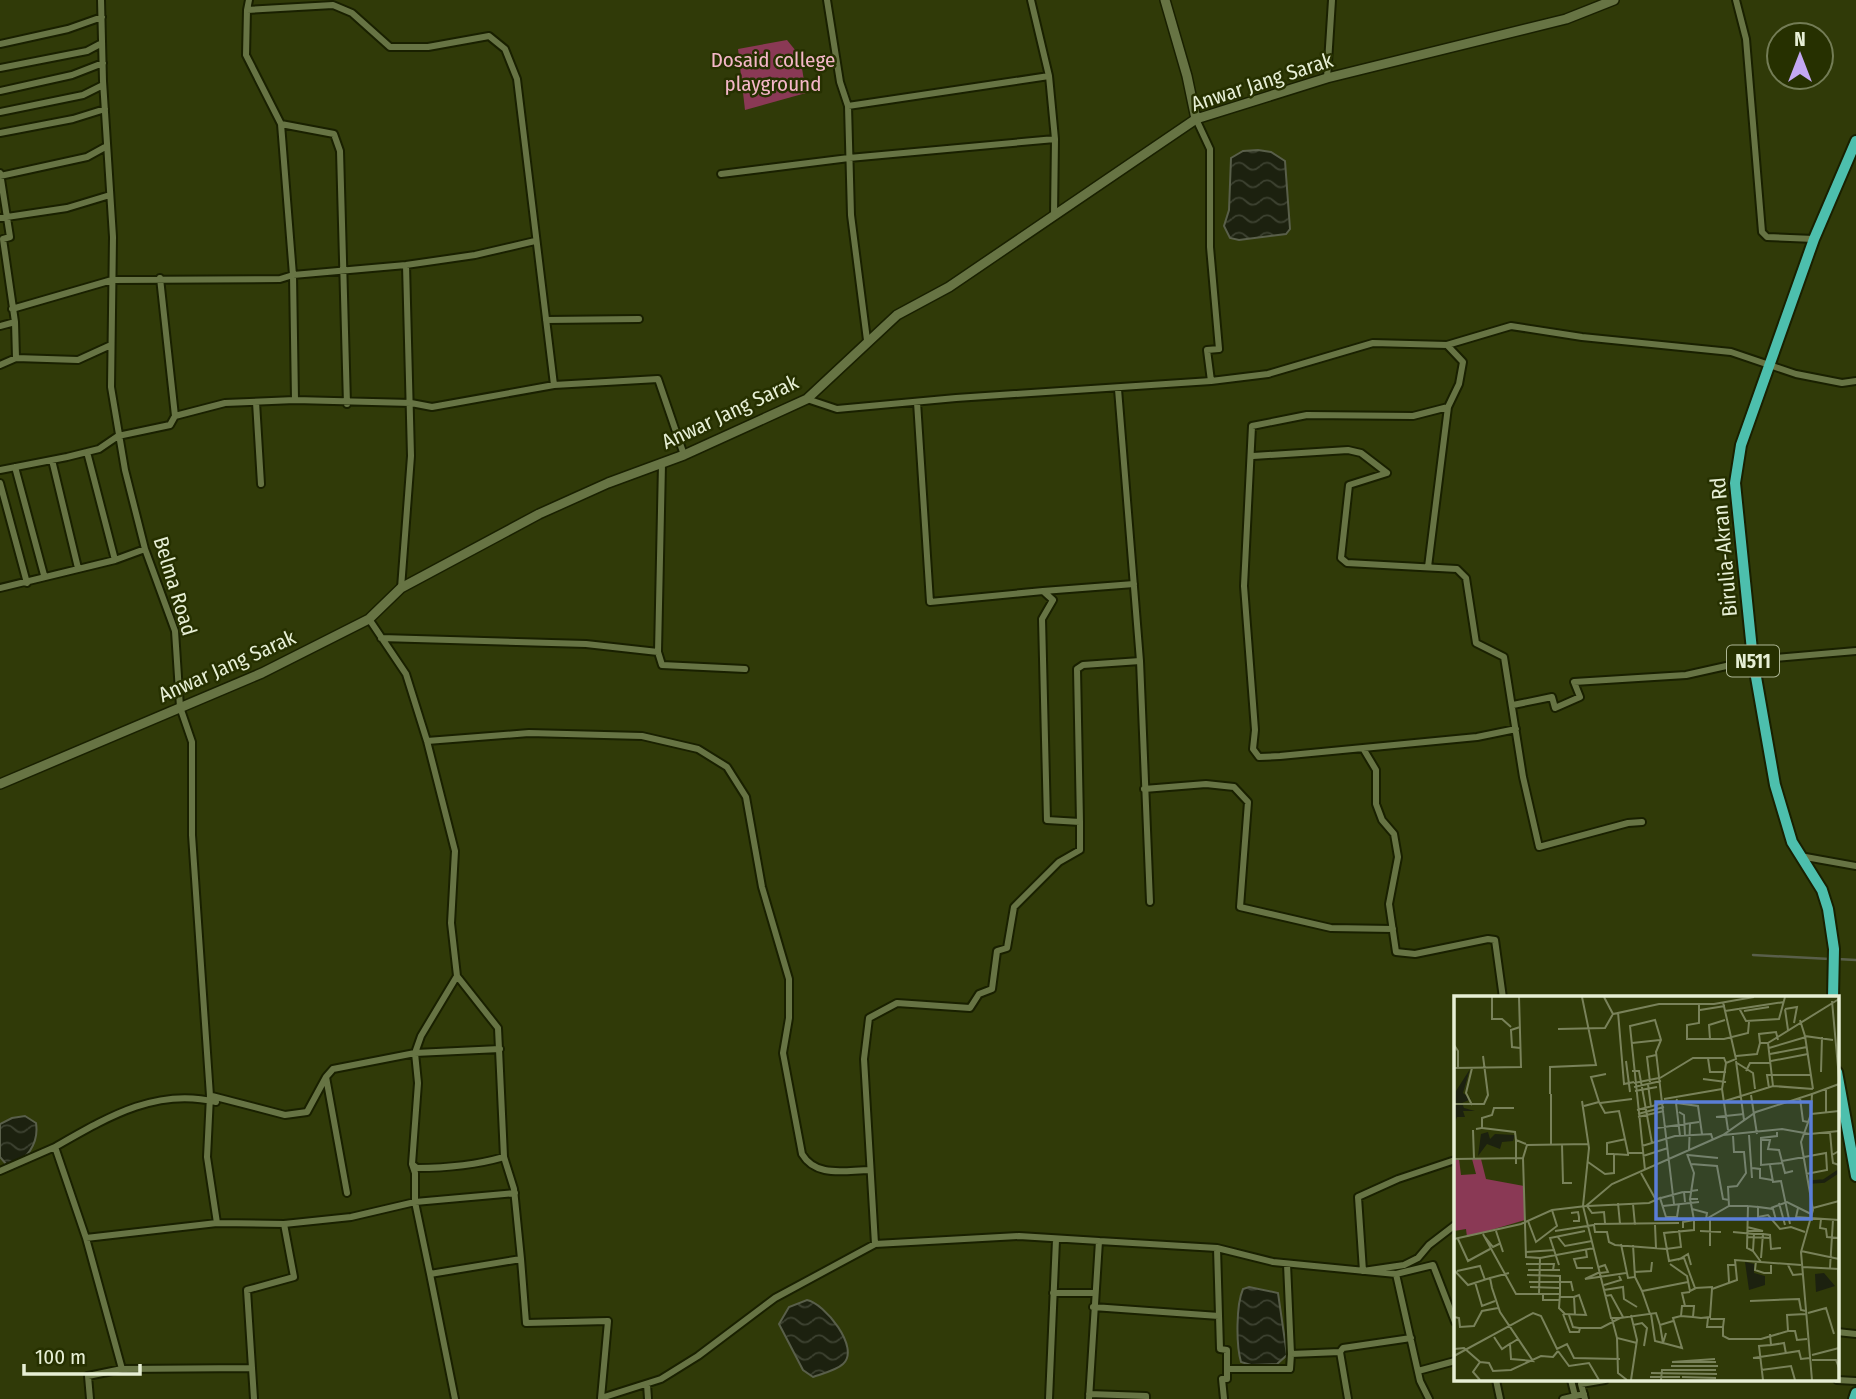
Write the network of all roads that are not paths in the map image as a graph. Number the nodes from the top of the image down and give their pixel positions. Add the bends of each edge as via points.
1 (102, 0) edge
2 (249, 0) edge
3 (827, 0) edge
4 (1031, 0) edge
5 (1165, 0) edge
6 (1332, 0) edge
7 (1614, 0) edge
8 (1736, 0) edge
9 (247, 10) junction
10 (102, 17) junction
11 (102, 43) junction
12 (0, 44) edge
13 (103, 63) junction
14 (0, 68) edge
15 (1049, 76) junction
16 (1327, 78) junction
17 (103, 85) junction
18 (0, 91) edge
19 (848, 106) junction
20 (105, 109) junction
21 (0, 112) edge
22 (1196, 119) junction
23 (282, 124) junction
24 (0, 133) edge
25 (1055, 139) junction
26 (1856, 143) edge
27 (107, 146) junction
28 (849, 158) junction
29 (721, 174) dead end
30 (0, 175) edge
31 (2, 194) edge
32 (110, 195) junction
33 (4, 217) edge
34 (1054, 217) junction
35 (2, 239) edge
36 (1814, 239) junction
37 (535, 241) junction
38 (3, 260) edge
39 (406, 265) junction
40 (342, 270) junction
41 (293, 275) junction
42 (160, 278) junction
43 (112, 280) junction
44 (8, 281) junction
45 (0, 282) edge
46 (12, 309) junction
47 (639, 319) dead end
48 (545, 320) junction
49 (15, 322) junction
50 (0, 326) edge
51 (867, 340) junction
52 (111, 345) junction
53 (1447, 345) junction
54 (16, 358) junction
55 (0, 365) edge
56 (1770, 365) junction
57 (1211, 381) junction
58 (1856, 381) edge
59 (554, 386) junction
60 (1118, 389) junction
61 (807, 399) junction
62 (295, 400) junction
63 (256, 402) junction
64 (918, 402) junction
65 (411, 403) junction
66 (347, 404) junction
67 (1448, 407) junction
68 (175, 416) junction
69 (118, 436) junction
70 (87, 452) junction
71 (684, 456) junction
72 (1253, 456) junction
73 (51, 460) junction
74 (662, 464) junction
75 (15, 467) junction
76 (0, 470) edge
77 (0, 483) edge
78 (261, 484) dead end
79 (145, 549) junction
80 (115, 560) junction
81 (1428, 567) junction
82 (78, 568) junction
83 (44, 575) junction
84 (27, 583) junction
85 (1134, 584) junction
86 (0, 588) edge
87 (401, 588) junction
88 (1043, 591) junction
89 (369, 619) junction
90 (381, 638) junction
91 (1856, 650) edge
92 (658, 652) junction
93 (1753, 660) junction
94 (1140, 661) junction
95 (745, 669) dead end
96 (1513, 705) junction
97 (180, 707) junction
98 (1516, 729) junction
99 (427, 741) junction
100 (1364, 750) junction
101 (0, 784) edge
102 (1144, 789) junction
103 (1080, 822) junction
104 (1642, 822) dead end
105 (1798, 856) junction
106 (1856, 866) edge
107 (1150, 902) dead end
108 (1393, 929) junction
109 (457, 976) junction
110 (1503, 996) edge
111 (1833, 996) edge
112 (499, 1049) junction
113 (415, 1053) junction
114 (326, 1077) junction
115 (1839, 1083) edge
116 (210, 1096) junction
117 (55, 1147) junction
118 (504, 1157) junction
119 (1454, 1160) edge
120 (412, 1164) junction
121 (870, 1170) junction
122 (0, 1171) edge
123 (1856, 1176) edge
124 (347, 1193) dead end
125 (514, 1193) junction
126 (415, 1202) junction
127 (218, 1223) junction
128 (284, 1224) junction
129 (1454, 1226) edge
130 (86, 1238) junction
131 (1056, 1240) junction
132 (1098, 1241) junction
133 (875, 1244) junction
134 (1217, 1248) junction
135 (521, 1259) junction
136 (1287, 1264) junction
137 (1363, 1271) junction
138 (430, 1274) junction
139 (1396, 1275) junction
140 (1053, 1293) junction
141 (1094, 1293) junction
142 (1093, 1307) junction
143 (1219, 1316) junction
144 (1454, 1319) edge
145 (1411, 1338) junction
146 (1340, 1352) junction
147 (1291, 1354) junction
148 (1454, 1361) edge
149 (252, 1368) junction
150 (122, 1369) junction
151 (1227, 1369) junction
152 (1418, 1371) junction
153 (1572, 1382) edge
154 (1593, 1382) edge
155 (647, 1384) junction
156 (1856, 1393) edge
157 (1575, 1396) junction
158 (1089, 1397) edge
159 (1584, 1397) edge
160 (90, 1399) edge
161 (254, 1399) edge
162 (455, 1399) edge
163 (599, 1399) edge
164 (648, 1399) edge
165 (1049, 1399) edge
166 (1146, 1399) edge
167 (1224, 1399) edge
168 (1348, 1399) edge
169 (1429, 1399) edge
170 (1563, 1399) edge
171 (1854, 1399) edge

1 - 10 street, Belma Road
2 - 9 street
3 - 19 street
4 - 15 street
5 - 22 main road
6 - 16 street
7 - 16 main road, Anwar Jang Sarak via 1566,19
8 - 36 street via 1746,39 1762,232 1767,237
9 - 23 street via 246,55
9 - 37 street via 333,5 352,13 390,47 428,47 489,36 505,49 517,79
10 - 11 street, Belma Road
10 - 12 street
11 - 13 street, Belma Road
11 - 14 street via 87,51
13 - 17 street, Belma Road
13 - 18 street
15 - 19 street
15 - 25 street
16 - 22 main road, Anwar Jang Sarak
17 - 20 street, Belma Road
17 - 21 street via 83,95
19 - 28 street
20 - 24 street
20 - 27 street, Belma Road
22 - 34 main road, Anwar Jang Sarak
22 - 57 street via 1210,149 1210,247 1219,349 1207,350
23 - 40 street via 334,134 342,167
23 - 41 street
25 - 28 street
25 - 34 street
26 - 36 highway, Birulia-Akran Rd / N511
27 - 30 street via 88,157
27 - 32 street, Belma Road
28 - 29 street
28 - 51 street via 854,247
30 - 31 street
31 - 33 street
32 - 33 street via 67,208
32 - 43 street, Belma Road
33 - 35 street via 10,237
34 - 51 main road, Anwar Jang Sarak via 897,316
35 - 38 street
36 - 56 highway, Birulia-Akran Rd / N511
37 - 39 street
37 - 48 street
38 - 44 street
39 - 40 street
39 - 65 street
40 - 41 street
40 - 66 street
41 - 42 street via 220,281
41 - 62 street
42 - 43 street
42 - 68 street
43 - 46 street
43 - 52 street, Belma Road
44 - 45 street
44 - 46 street
46 - 49 street
47 - 48 street
48 - 59 street
49 - 50 street
49 - 54 street
51 - 61 main road, Anwar Jang Sarak
52 - 54 street via 78,360
52 - 69 street, Belma Road
53 - 56 street via 1511,326 1731,352
53 - 57 street via 1373,343 1268,374
53 - 67 street via 1463,362
54 - 55 street
56 - 58 street via 1842,383
56 - 93 highway, Birulia-Akran Rd / N511 via 1737,461 1735,483
57 - 60 street
59 - 65 street via 432,407
59 - 71 street via 658,379
60 - 64 street
60 - 85 street
61 - 64 street via 837,409
61 - 71 main road, Anwar Jang Sarak
62 - 63 street
62 - 66 street
63 - 68 street via 225,403
63 - 78 street
64 - 88 street via 930,602
65 - 66 street
65 - 87 street
67 - 72 street via 1413,416 1307,415 1271,421 1252,426
67 - 81 street
68 - 69 street via 170,425
69 - 70 street
69 - 79 street, Belma Road
70 - 73 street
70 - 80 street
71 - 74 main road, Anwar Jang Sarak
72 - 81 street via 1348,450 1378,463 1387,473 1349,485 1341,558 1347,563
72 - 100 street via 1244,586 1253,749 1259,757
73 - 75 street
73 - 82 street
74 - 87 main road, Anwar Jang Sarak via 539,514
74 - 92 street
75 - 76 street
75 - 83 street
77 - 84 street
79 - 80 street
79 - 97 street, Belma Road via 174,631
80 - 82 street
81 - 96 street via 1457,569 1466,578 1476,643 1504,657
82 - 83 street
83 - 84 street
84 - 86 street
85 - 88 street
85 - 94 street
87 - 89 main road, Anwar Jang Sarak
88 - 103 street via 1053,600 1042,619 1047,820
89 - 90 street
89 - 97 main road, Anwar Jang Sarak via 262,673
90 - 92 street via 586,644
90 - 99 street via 406,674
91 - 93 street
92 - 95 street via 662,665
93 - 96 street via 1686,675 1574,682 1580,697 1555,708 1552,697
93 - 105 highway, Birulia-Akran Rd / N511 via 1775,785
94 - 102 street
94 - 103 street via 1077,669
96 - 98 street
97 - 101 main road, Anwar Jang Sarak
97 - 116 street, Belma Road via 192,742 192,835
98 - 100 street
98 - 104 street via 1539,848
99 - 109 street via 455,851 451,923
99 - 121 street via 529,733 642,736 698,749 727,767 747,797 762,887 789,979 783,1053 802,1154 809,1166 819,1170
100 - 108 street via 1376,770 1376,804 1394,834 1398,857 1389,904
102 - 107 street
102 - 108 street via 1206,784 1234,787 1248,802 1240,907 1331,928
103 - 121 street via 1080,850 1059,862 1014,907 1007,948 997,951 992,989 979,994 970,1008 897,1003 869,1018 864,1059
105 - 106 street
105 - 111 highway, Birulia-Akran Rd / N511 via 1822,890 1828,909 1834,949
108 - 110 street via 1396,952 1495,940
109 - 112 street via 498,1028
109 - 113 street
112 - 113 street
112 - 118 street
113 - 114 street via 338,1067
113 - 120 street via 418,1083
114 - 116 street via 307,1112 297,1115
114 - 124 street
115 - 123 highway
116 - 117 street via 216,1102 185,1096 134,1106
116 - 127 street, Belma Road via 207,1157
117 - 122 street
117 - 130 street
118 - 120 street via 441,1167
118 - 125 street
119 - 137 street via 1359,1197
120 - 126 street
121 - 133 street
125 - 126 street
125 - 135 street
126 - 128 street via 351,1217
126 - 138 street
127 - 128 street
127 - 130 street
128 - 149 street via 294,1277 247,1290
129 - 137 street via 1404,1265
130 - 150 street
131 - 132 street
131 - 133 street via 1019,1236
131 - 140 street
132 - 134 street
132 - 141 street
133 - 155 street via 775,1298 698,1356
134 - 136 street
134 - 143 street
135 - 138 street
135 - 163 street via 526,1323 608,1321
136 - 137 street
136 - 147 street
137 - 139 street
138 - 162 street
139 - 144 street via 1433,1265
139 - 145 street
140 - 141 street
140 - 165 street
141 - 142 street
142 - 143 street
142 - 158 street
143 - 151 street via 1220,1349 1227,1350
145 - 146 street
145 - 152 street
146 - 147 street
146 - 168 street
147 - 151 street via 1290,1369
148 - 152 street
149 - 150 street
149 - 161 street
150 - 160 street via 88,1376
151 - 167 street via 1227,1379 1222,1380
152 - 169 street
153 - 157 street
154 - 159 street via 1581,1384
155 - 163 street
155 - 164 street
156 - 171 highway
157 - 159 street
157 - 170 street
158 - 166 street

